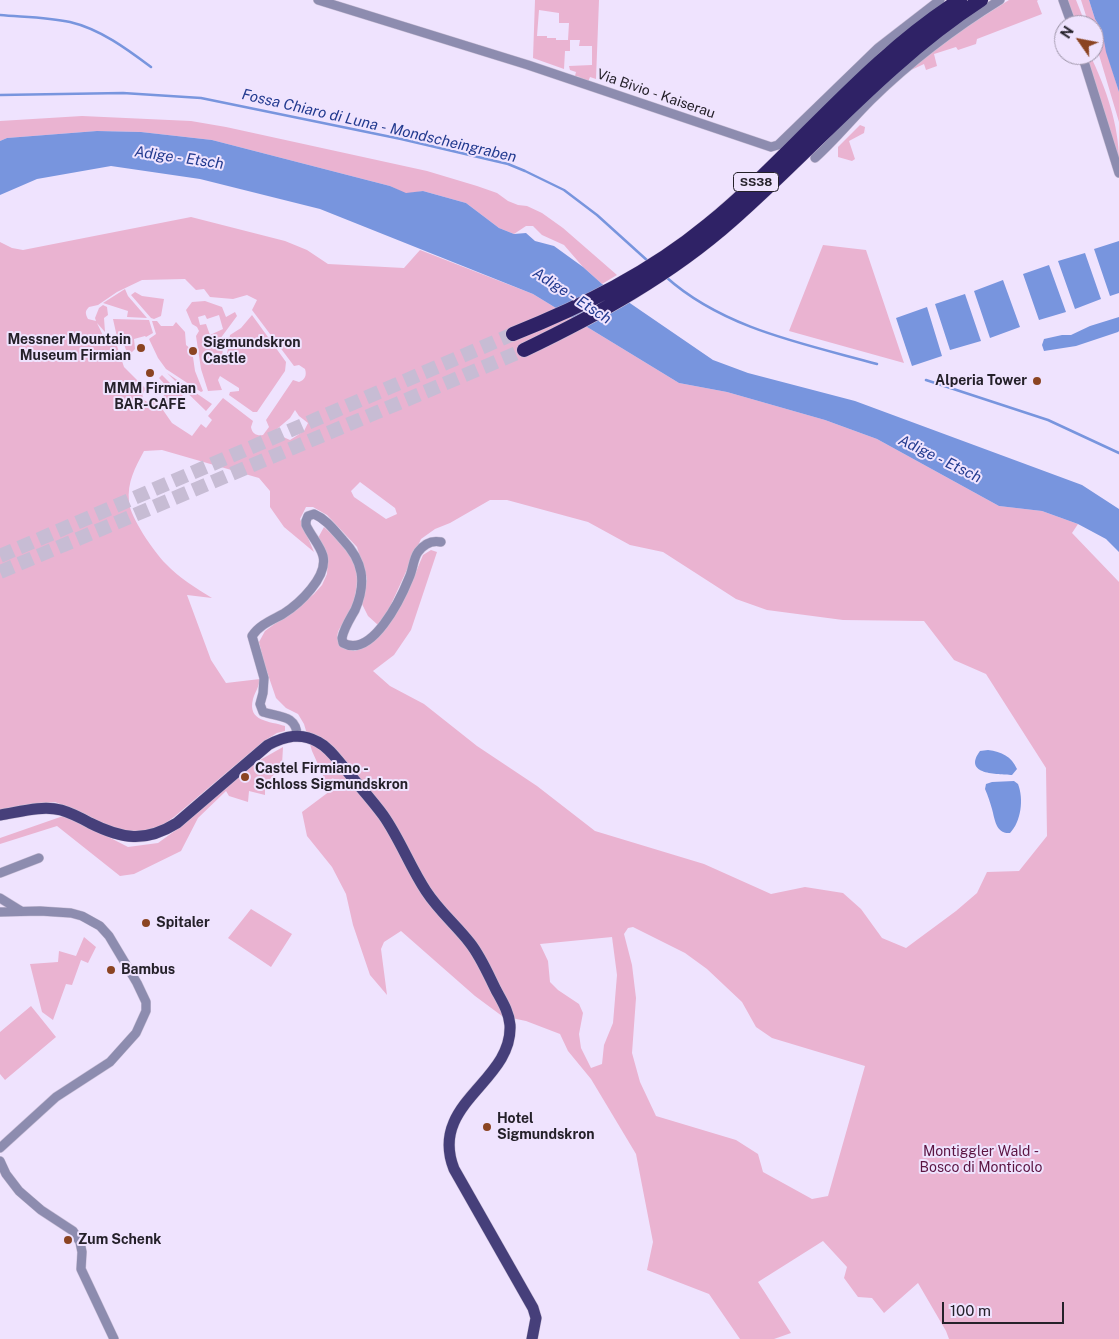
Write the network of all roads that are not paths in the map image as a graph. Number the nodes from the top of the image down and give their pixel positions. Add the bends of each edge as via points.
1 (318, 0) edge
2 (940, 0) edge
3 (960, 0) edge
4 (981, 0) edge
5 (1000, 0) edge
6 (1064, 0) edge
7 (1069, 15) edge
8 (1085, 65) edge
9 (815, 158) dead end
10 (1119, 173) edge
11 (513, 334) tunnel mouth
12 (524, 350) tunnel mouth
13 (441, 542) dead end
14 (298, 736) junction
15 (0, 816) edge
16 (39, 858) dead end
17 (0, 873) edge
18 (0, 898) edge
19 (0, 912) edge
20 (21, 912) junction
21 (0, 1148) edge
22 (0, 1161) edge
23 (114, 1339) edge
24 (532, 1339) edge

1 - 2 street, Via Bivio - Kaiserau via 528,65 771,147 778,145 878,48
3 - 11 highway, SS38 via 873,68 765,174 681,246 633,278
4 - 12 highway, SS38 via 888,72 769,187 706,242 645,285
5 - 9 street via 960,25 912,63 870,100
6 - 7 street
8 - 10 street
13 - 14 street via 434,540 418,553 409,579 382,628 359,644 348,646 342,638 361,589 358,558 326,521 314,514 308,516 306,525 323,555 322,572 303,598 252,636 264,678 262,712 293,721
14 - 15 main road via 280,738 268,745 165,831 136,837 121,836 60,810
14 - 24 main road via 318,741 330,750 384,815 430,898 470,942 507,1011 510,1026 508,1044 497,1064 458,1113 450,1129 449,1149 454,1169 533,1308 536,1318
16 - 17 street
18 - 20 street
19 - 20 street
20 - 21 street via 71,913 100,926 137,983 146,1002 146,1011 136,1033 110,1062 56,1097
22 - 23 street via 19,1191 73,1232 80,1242 81,1269

